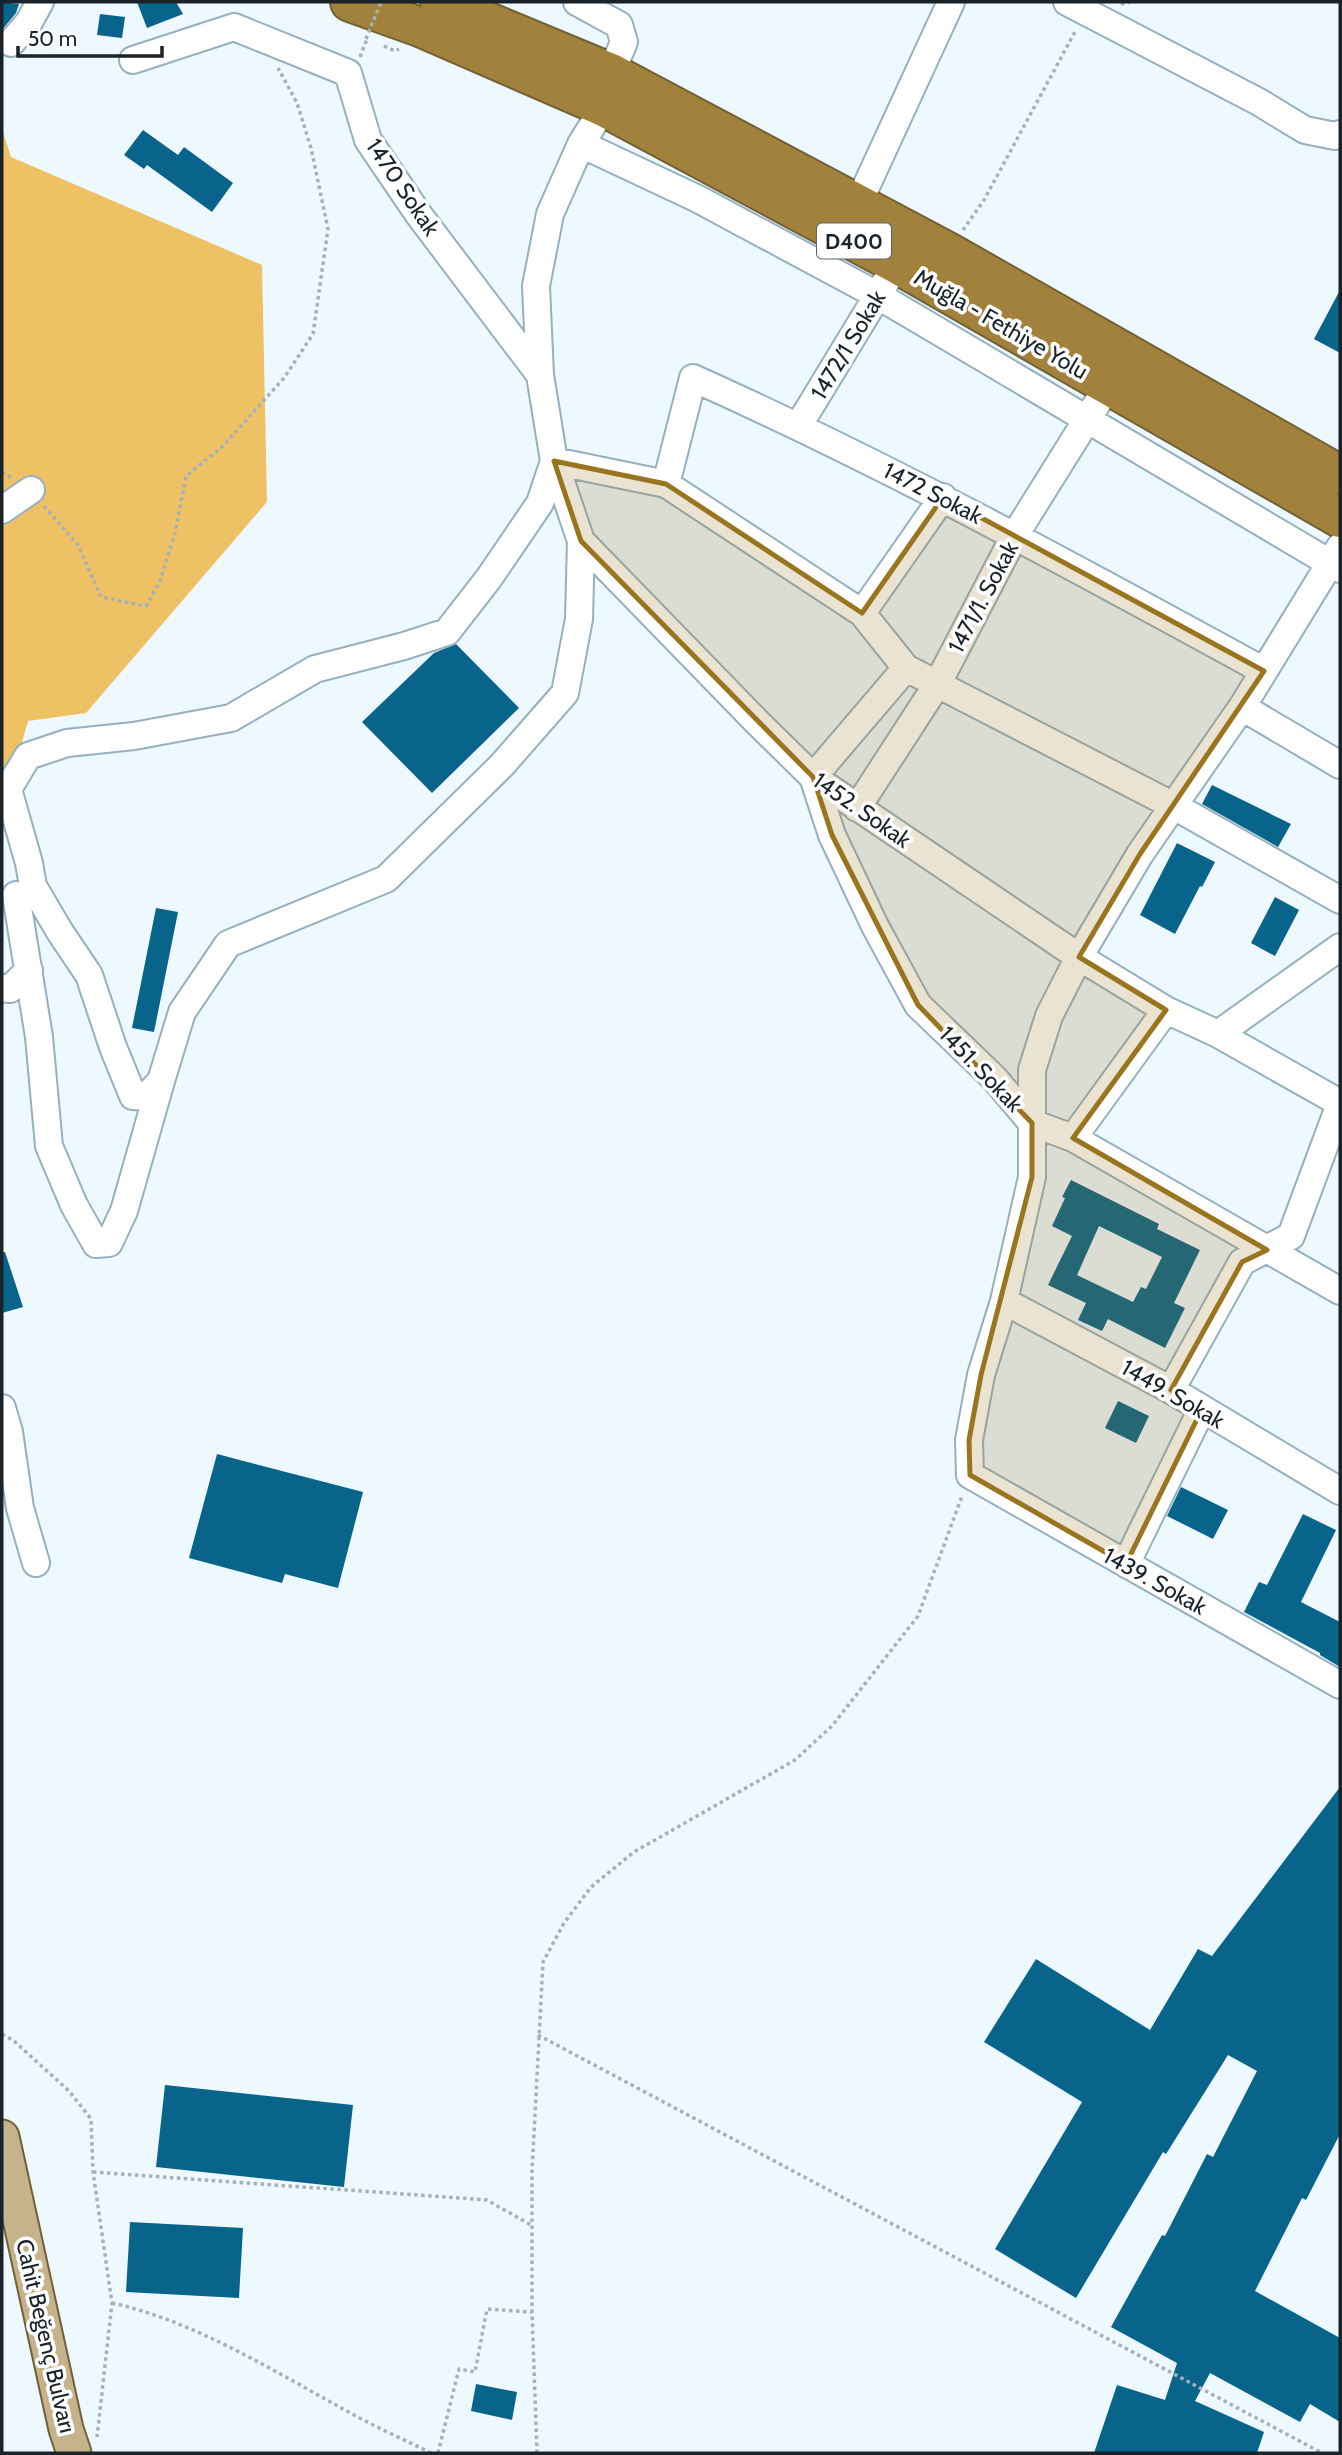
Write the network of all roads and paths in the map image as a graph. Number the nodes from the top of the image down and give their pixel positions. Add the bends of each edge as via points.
1 (40, 2) edge
2 (350, 2) edge
3 (381, 2) edge
4 (440, 2) edge
5 (577, 2) edge
6 (951, 2) edge
7 (1130, 2) edge
8 (1077, 6) edge
9 (366, 39) dead end
10 (11, 43) dead end
11 (133, 60) dead end
12 (278, 68) dead end
13 (608, 90) junction
14 (1340, 134) edge
15 (581, 144) junction
16 (858, 204) junction
17 (948, 253) junction
18 (897, 264) junction
19 (877, 295) junction
20 (540, 375) junction
21 (1108, 386) junction
22 (1088, 418) junction
23 (799, 425) junction
24 (554, 461) junction
25 (2, 472) edge
26 (1340, 475) edge
27 (666, 484) junction
28 (31, 490) junction
29 (943, 497) junction
30 (2, 510) edge
31 (1340, 518) edge
32 (1016, 535) junction
33 (581, 541) junction
34 (1337, 560) edge
35 (862, 613) junction
36 (906, 668) junction
37 (1264, 671) junction
38 (938, 683) junction
39 (1242, 707) junction
40 (1340, 765) edge
41 (813, 777) junction
42 (1174, 806) junction
43 (857, 808) junction
44 (17, 888) edge
45 (1340, 900) edge
46 (1340, 947) edge
47 (1079, 957) junction
48 (29, 970) junction
49 (2, 988) edge
50 (1166, 1010) junction
51 (1218, 1034) junction
52 (162, 1081) junction
53 (1340, 1104) edge
54 (1032, 1123) junction
55 (1073, 1138) junction
56 (1267, 1250) junction
57 (1340, 1291) edge
58 (1004, 1301) junction
59 (1171, 1390) junction
60 (2, 1408) edge
61 (1202, 1409) junction
62 (970, 1475) junction
63 (1340, 1491) edge
64 (36, 1563) dead end
65 (1126, 1564) junction
66 (1340, 1685) edge
67 (2, 2034) edge
68 (538, 2035) junction
69 (2, 2137) edge
70 (93, 2172) junction
71 (532, 2225) junction
72 (112, 2303) junction
73 (532, 2312) junction
74 (85, 2447) edge
75 (431, 2453) edge
76 (438, 2453) edge
77 (537, 2453) edge
78 (1322, 2453) edge

1 - 10 street
2 - 13 highway, Muğla - Fethiye Yolu / D400
3 - 9 path, bridge
4 - 13 highway, Muğla - Fethiye Yolu / D400
5 - 13 street, 1452. Sokak via 618,25 624,42
6 - 16 street
7 - 8 path
8 - 14 street via 1305,130
8 - 17 path via 984,200
11 - 20 street, 1470 Sokak via 234,27 348,72 368,140
12 - 28 path via 297,103 311,148 328,229 313,334 284,377 222,447 186,476 160,581 146,606 102,597 78,545
13 - 15 street, 1452. Sokak
13 - 16 highway, Muğla - Fethiye Yolu / D400
13 - 18 highway, Muğla - Fethiye Yolu / D400
15 - 19 street via 698,199
15 - 20 street, 1452. Sokak via 550,214 538,274
16 - 17 highway, Muğla - Fethiye Yolu / D400
17 - 26 highway, Muğla - Fethiye Yolu / D400
18 - 19 street, 1472/1 Sokak
18 - 21 highway, Muğla - Fethiye Yolu / D400
19 - 22 street
19 - 23 street, 1472/1 Sokak
20 - 24 street, 1452. Sokak
21 - 22 street, 1471/1. Sokak
21 - 31 highway, Muğla - Fethiye Yolu / D400
22 - 32 street, 1471/1. Sokak
22 - 34 street
23 - 27 street, 1472 Sokak via 693,378
23 - 29 street, 1472 Sokak
24 - 27 street
24 - 33 street, 1452. Sokak
24 - 44 street via 540,503 447,632 315,669 231,718 67,743 28,756 8,789 29,863
25 - 28 path
27 - 35 street
28 - 30 street
29 - 32 street, 1472 Sokak
29 - 35 street
32 - 37 street, 1472 Sokak
32 - 38 street, 1471/1. Sokak
33 - 41 street, 1452. Sokak
33 - 52 street via 579,619 565,693 502,765 386,879 228,944 182,1012
34 - 37 street
35 - 36 street
36 - 38 street
36 - 41 street
37 - 39 street
38 - 42 street
38 - 43 street, 1471/1. Sokak
39 - 40 street
39 - 42 street
41 - 43 street, 1452. Sokak
41 - 54 street, 1451. Sokak via 832,835 918,1005
42 - 45 street
42 - 47 street
43 - 47 street, 1452. Sokak
44 - 48 street
44 - 52 street via 60,932 89,975 133,1096 146,1097
46 - 51 street
47 - 50 street, 1452. Sokak
47 - 54 street via 1038,1044 1032,1070
48 - 49 street via 10,989
48 - 52 street via 50,1146 96,1244 109,1243 124,1212
50 - 51 street, 1452. Sokak
50 - 55 street
51 - 53 street, 1452. Sokak
53 - 56 street via 1291,1236
54 - 55 street, 1451. Sokak
54 - 58 street via 1032,1177
55 - 56 street, 1451. Sokak
56 - 57 street, 1451. Sokak
56 - 59 street via 1242,1262
58 - 59 street, 1449. Sokak
58 - 62 street via 981,1375 969,1440
59 - 61 street, 1449. Sokak
60 - 64 street via 20,1508
61 - 63 street, 1449. Sokak
61 - 65 street
62 - 65 street, 1439. Sokak
62 - 68 path via 918,1616 832,1726 795,1760 634,1852 591,1887 543,1962
65 - 66 street, 1439. Sokak
67 - 70 path via 69,2091 91,2119
68 - 71 path
68 - 78 path
69 - 74 main road, Cahit Beğenç Bulvarı via 66,2429
70 - 71 path via 487,2200
70 - 72 path
71 - 73 path
72 - 74 path
72 - 75 path via 146,2311 251,2358
73 - 76 path via 486,2309 475,2372 459,2369
73 - 77 path

